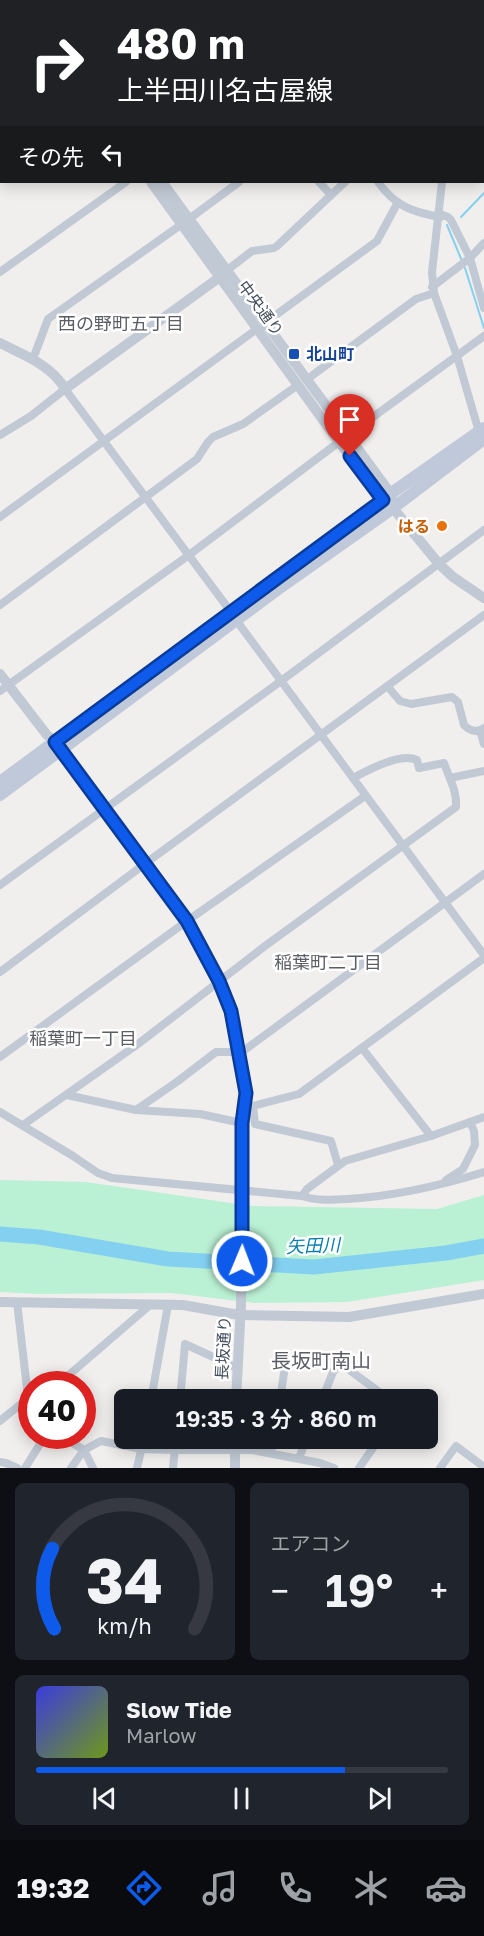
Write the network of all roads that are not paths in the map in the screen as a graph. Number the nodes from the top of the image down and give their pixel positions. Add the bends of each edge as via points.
1 (125, 183) edge
2 (152, 183) edge
3 (163, 183) edge
4 (238, 183) edge
5 (320, 183) edge
6 (344, 183) edge
7 (379, 183) edge
8 (442, 183) edge
9 (331, 195) junction
10 (398, 202) junction
11 (440, 216) junction
12 (185, 222) junction
13 (484, 243) edge
14 (470, 258) junction
15 (0, 272) edge
16 (223, 274) junction
17 (433, 290) junction
18 (484, 308) edge
19 (261, 326) junction
20 (484, 336) edge
21 (0, 343) edge
22 (457, 356) junction
23 (33, 359) junction
24 (302, 382) junction
25 (65, 389) junction
26 (0, 435) edge
27 (483, 437) edge
28 (343, 439) junction
29 (104, 441) junction
30 (146, 496) junction
31 (389, 500) junction
32 (0, 517) edge
33 (484, 530) edge
34 (189, 555) junction
35 (439, 564) junction
36 (484, 598) edge
37 (0, 605) edge
38 (484, 615) edge
39 (233, 616) junction
40 (0, 674) edge
41 (281, 681) junction
42 (388, 687) junction
43 (4, 688) edge
44 (482, 729) edge
45 (322, 735) junction
46 (484, 744) edge
47 (58, 746) junction
48 (484, 771) edge
49 (353, 778) junction
50 (450, 778) junction
51 (0, 782) edge
52 (0, 795) edge
53 (365, 795) junction
54 (104, 808) junction
55 (402, 847) junction
56 (146, 863) junction
57 (484, 874) edge
58 (0, 885) edge
59 (445, 903) junction
60 (187, 921) junction
61 (484, 957) edge
62 (0, 972) edge
63 (219, 981) junction
64 (362, 1048) junction
65 (239, 1052) junction
66 (0, 1057) edge
67 (67, 1095) junction
68 (249, 1106) junction
69 (136, 1110) junction
70 (0, 1112) edge
71 (484, 1117) edge
72 (470, 1122) junction
73 (242, 1123) junction
74 (23, 1125) junction
75 (431, 1136) junction
76 (338, 1165) junction
77 (484, 1172) edge
78 (444, 1184) junction
79 (243, 1193) junction
80 (302, 1196) junction
81 (484, 1294) edge
82 (0, 1302) edge
83 (17, 1302) junction
84 (150, 1305) junction
85 (168, 1305) junction
86 (240, 1310) junction
87 (237, 1368) junction
88 (27, 1371) edge
89 (73, 1371) edge
90 (284, 1373) dead end
91 (153, 1389) edge
92 (181, 1389) edge
93 (236, 1389) edge
94 (282, 1389) edge
95 (326, 1389) edge
96 (375, 1389) edge
97 (18, 1406) edge
98 (0, 1421) edge
99 (114, 1444) edge
100 (37, 1449) edge
101 (142, 1449) joint
102 (272, 1449) edge
103 (303, 1449) edge
104 (372, 1449) edge
105 (84, 1450) junction
106 (175, 1450) junction
107 (235, 1450) junction
108 (271, 1453) junction
109 (299, 1458) junction
110 (0, 1462) edge
111 (484, 1467) edge
112 (17, 1468) edge
113 (25, 1468) edge
114 (70, 1468) edge
115 (93, 1468) edge
116 (137, 1468) edge
117 (172, 1468) edge
118 (235, 1468) edge
119 (334, 1468) edge
120 (359, 1468) edge
121 (440, 1468) edge

1 - 15 street
2 - 12 street, 中央通り
3 - 12 street, 中央通り
4 - 12 street
5 - 9 street
6 - 9 street
7 - 10 street
8 - 11 street
9 - 16 street via 277,246 252,251
10 - 11 street via 412,212
10 - 19 street via 377,241
11 - 14 street via 451,220
11 - 17 street
12 - 16 street, 中央通り
12 - 23 street via 48,320
13 - 14 street
14 - 17 street
14 - 18 street
16 - 19 street, 中央通り
16 - 25 street
17 - 22 street
17 - 24 street
19 - 24 street, 中央通り
19 - 29 street
20 - 22 street
21 - 23 street
22 - 27 street
22 - 28 street
23 - 25 street via 48,368
24 - 28 street, 中央通り
24 - 30 street via 243,424 213,437 197,459
25 - 26 street
25 - 29 street
27 - 31 main road
28 - 31 street, 中央通り
28 - 34 street
29 - 30 street
29 - 32 street
30 - 34 street
30 - 37 street
31 - 35 street, 中央通り
31 - 39 main road
33 - 35 street
34 - 39 street
34 - 43 street
35 - 36 street, 中央通り
35 - 41 street
38 - 42 street
39 - 41 street
39 - 47 main road
40 - 43 street, 長坂通り
41 - 45 street
41 - 54 street
42 - 44 street via 400,701 411,704 452,697 458,702 464,725 473,731
42 - 45 street
43 - 47 street, 長坂通り
44 - 46 street
45 - 49 street
45 - 56 street
47 - 51 main road
47 - 52 main road
47 - 54 street, 長坂通り
48 - 50 street
49 - 50 street via 390,762 413,758 419,768 444,763
49 - 53 street
50 - 55 street via 456,807
53 - 55 street
53 - 60 street
54 - 56 street, 長坂通り
54 - 58 street
55 - 59 street
55 - 63 street
56 - 60 street, 長坂通り
56 - 62 street
57 - 59 street
59 - 61 street
59 - 65 street
60 - 63 street, 長坂通り
60 - 66 street
61 - 64 street
63 - 65 street, 長坂通り via 231,1011
63 - 67 street
64 - 68 street via 299,1094
64 - 75 street
65 - 68 street, 長坂通り
65 - 69 street via 216,1052
67 - 69 street
67 - 74 street
68 - 73 street, 長坂通り
68 - 76 street via 255,1124 331,1141
69 - 73 street via 200,1114
70 - 74 street
71 - 72 street
72 - 75 street
72 - 78 street via 475,1145 463,1169
73 - 79 street, 長坂通り
74 - 79 street via 112,1178
75 - 76 street
76 - 80 street
77 - 78 street
78 - 80 street via 374,1197 326,1200
79 - 80 street
79 - 86 street, 長坂通り
81 - 86 street via 349,1317
82 - 83 street
83 - 84 street
83 - 88 street
84 - 85 street
84 - 89 street
85 - 86 street
85 - 91 street
86 - 87 street, 長坂通り
87 - 92 street via 185,1344
87 - 93 street, 長坂通り
90 - 94 street
95 - 96 street via 340,1363
97 - 98 street
99 - 105 street via 101,1441
100 - 113 street
101 - 106 street
101 - 116 street
102 - 108 street
103 - 109 street
104 - 120 street
105 - 114 street
105 - 115 street
106 - 107 street
106 - 117 street
107 - 108 street
107 - 118 street
108 - 109 street
109 - 119 street
110 - 112 street
111 - 121 street via 456,1446

